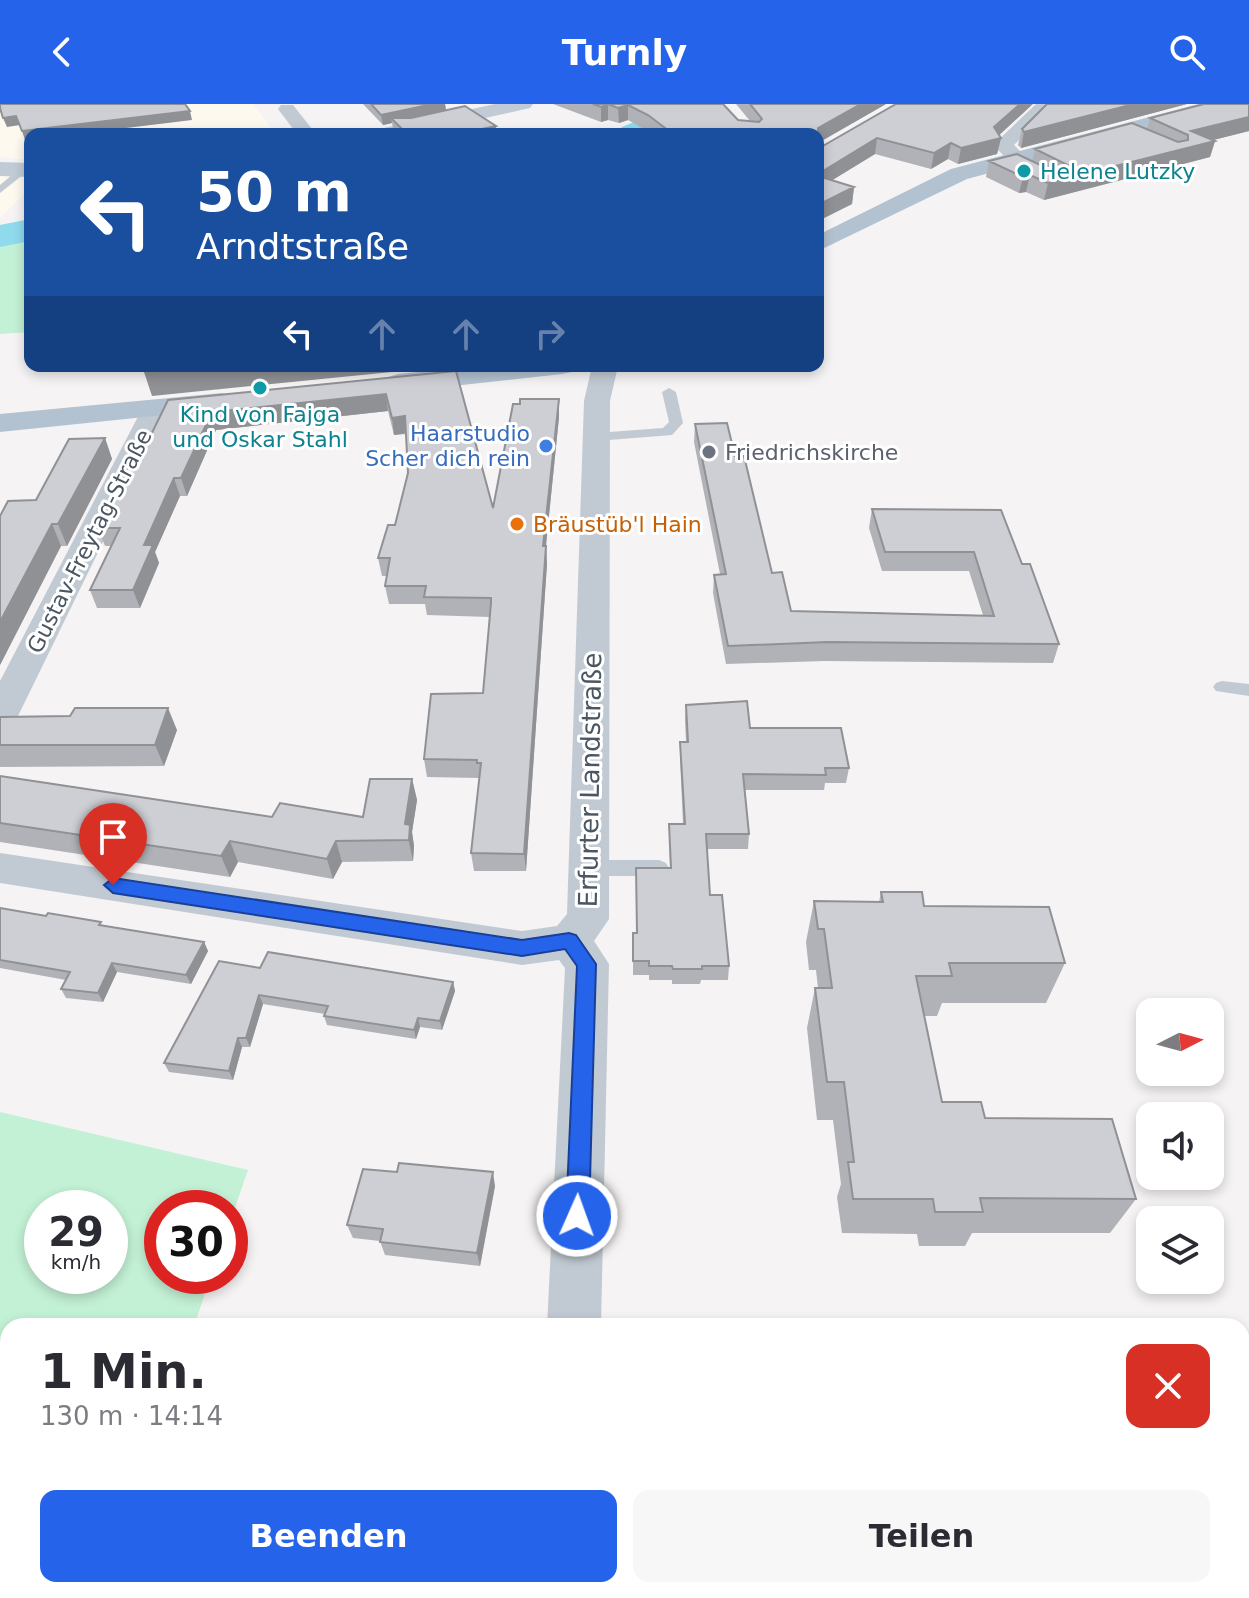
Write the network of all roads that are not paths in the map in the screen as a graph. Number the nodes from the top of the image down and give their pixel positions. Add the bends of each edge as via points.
1 (523, 104) edge
2 (1046, 104) edge
3 (1222, 104) edge
4 (285, 106) edge
5 (302, 128) edge
6 (412, 128) edge
7 (1018, 163) junction
8 (24, 172) edge
9 (1, 183) edge
10 (824, 241) edge
11 (504, 372) edge
12 (604, 372) edge
13 (377, 385) edge
14 (669, 392) dead end
15 (251, 399) edge
16 (155, 409) junction
17 (0, 423) edge
18 (596, 437) junction
19 (1222, 687) dead end
20 (1249, 690) edge
21 (0, 716) edge
22 (0, 868) edge
23 (589, 868) junction
24 (659, 868) edge
25 (569, 941) junction
26 (574, 1318) edge

1 - 6 main road
2 - 7 street via 1003,145
3 - 7 main road via 1180,111 1129,132
4 - 5 street
7 - 10 main road via 959,174
8 - 9 main road
11 - 13 main road
12 - 18 street, Erfurter Landstraße
14 - 18 lane via 676,423 667,432
15 - 16 main road
16 - 17 main road
16 - 21 street, Gustav-Freytag-Straße
18 - 23 street, Erfurter Landstraße
19 - 20 lane
22 - 25 street via 522,948
23 - 24 lane
23 - 25 street, Erfurter Landstraße via 588,919
25 - 26 street, Erfurter Landstraße via 587,964

